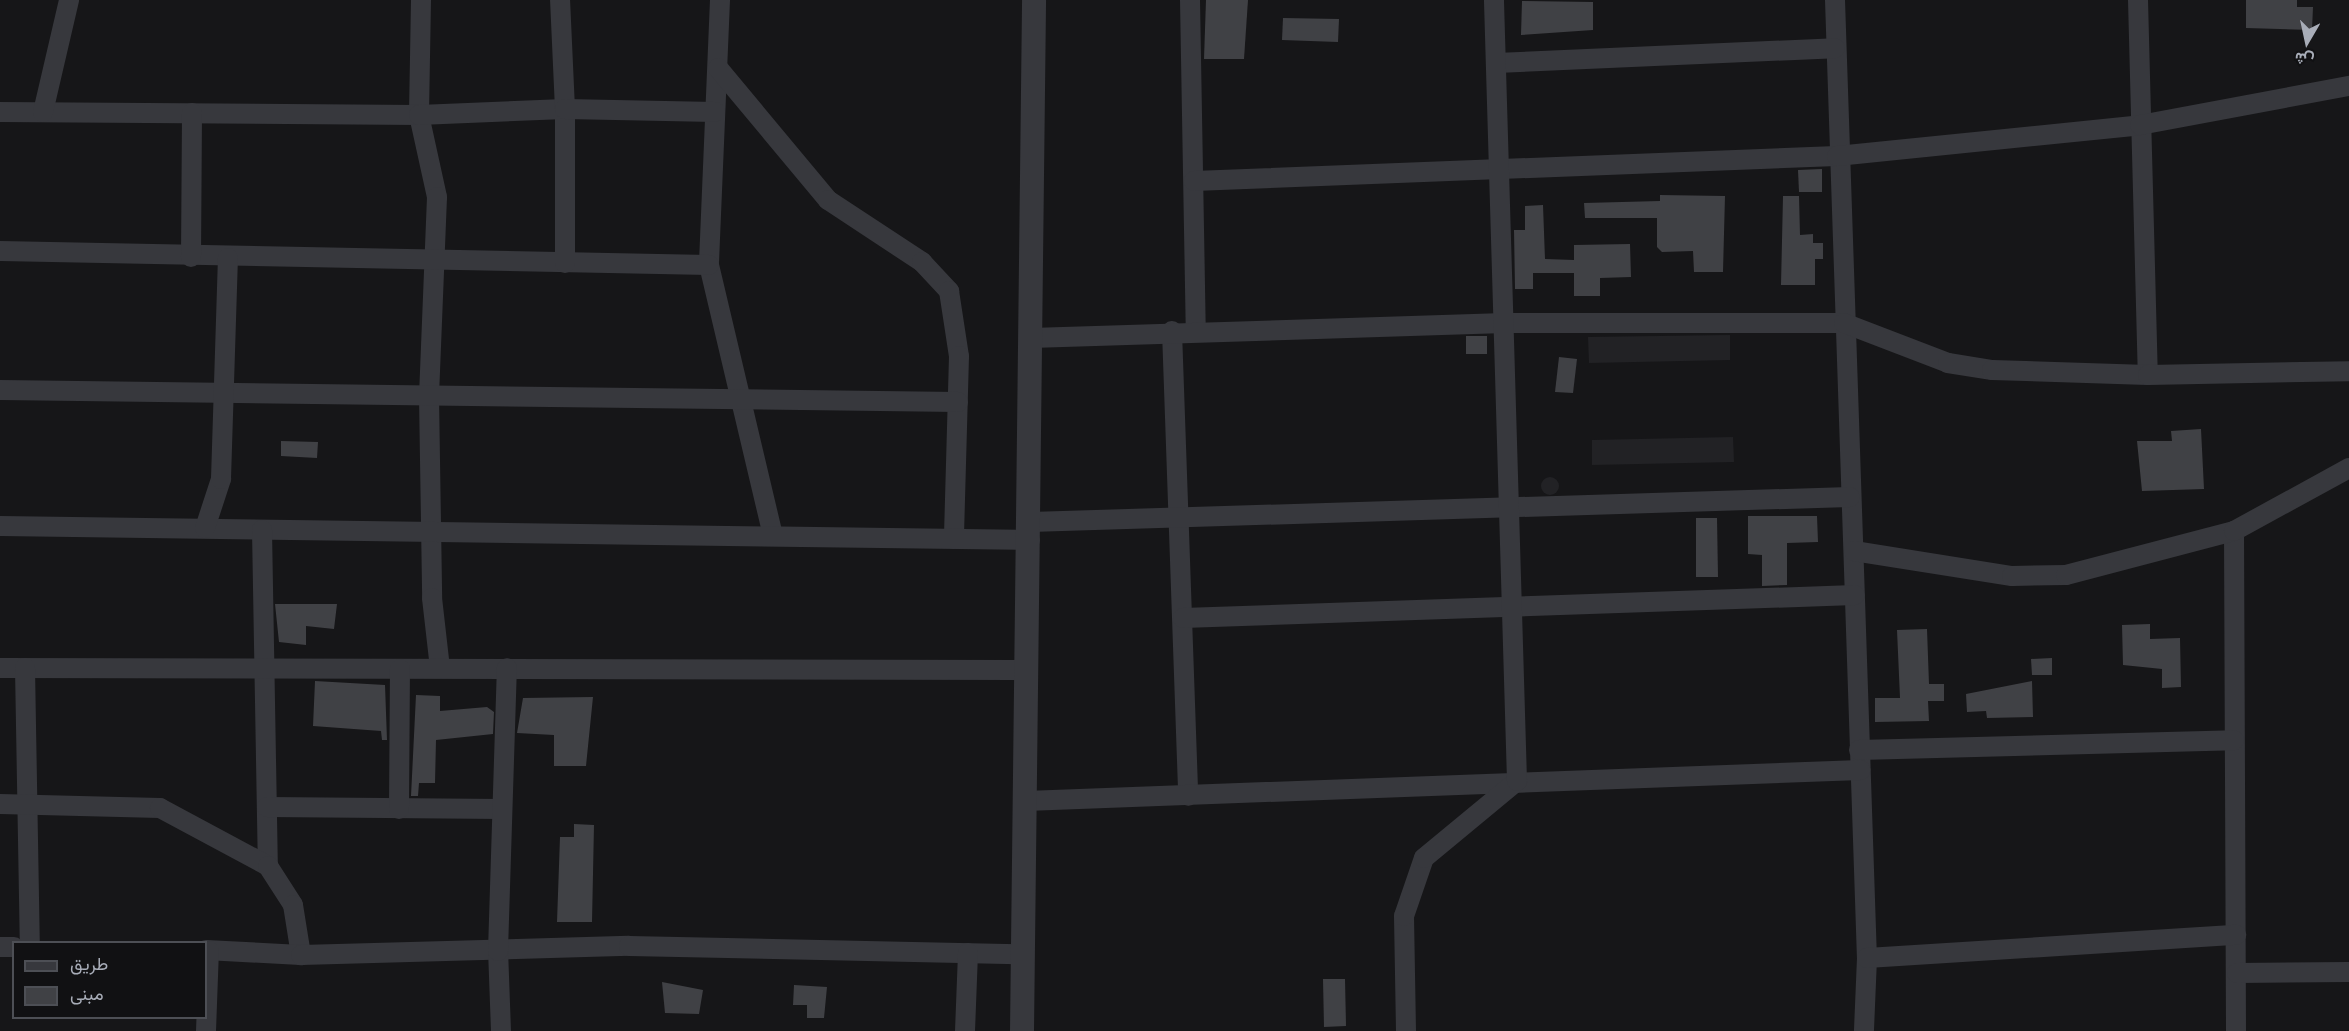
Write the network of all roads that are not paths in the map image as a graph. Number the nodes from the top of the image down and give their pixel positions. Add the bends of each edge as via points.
1 (69, 0) edge
2 (421, 0) edge
3 (560, 0) edge
4 (720, 0) edge
5 (1034, 0) edge
6 (1190, 0) edge
7 (1494, 0) edge
8 (1835, 0) edge
9 (2138, 0) edge
10 (1835, 48) junction
11 (1496, 63) junction
12 (718, 68) junction
13 (2349, 86) edge
14 (565, 109) junction
15 (0, 112) edge
16 (43, 112) junction
17 (715, 112) junction
18 (192, 113) junction
19 (419, 115) junction
20 (2140, 125) junction
21 (1837, 156) junction
22 (1500, 170) junction
23 (1194, 181) junction
24 (0, 251) edge
25 (191, 257) junction
26 (228, 258) junction
27 (436, 261) junction
28 (565, 263) junction
29 (709, 265) junction
30 (1505, 323) junction
31 (1844, 323) junction
32 (1196, 330) junction
33 (1172, 331) junction
34 (1031, 338) junction
35 (2349, 371) edge
36 (2148, 375) junction
37 (0, 390) edge
38 (227, 393) junction
39 (429, 396) junction
40 (744, 401) junction
41 (958, 402) junction
42 (2349, 468) edge
43 (1850, 498) junction
44 (1507, 507) junction
45 (1179, 519) junction
46 (0, 526) edge
47 (205, 528) junction
48 (262, 530) junction
49 (430, 531) junction
50 (1030, 531) junction
51 (2234, 531) junction
52 (773, 536) junction
53 (954, 538) junction
54 (1854, 551) junction
55 (1855, 595) junction
56 (1510, 603) junction
57 (1183, 618) junction
58 (0, 668) edge
59 (25, 668) junction
60 (440, 668) junction
61 (400, 669) junction
62 (507, 669) junction
63 (263, 670) junction
64 (1027, 670) junction
65 (2234, 740) junction
66 (1858, 750) junction
67 (1860, 770) junction
68 (1517, 781) junction
69 (1188, 796) junction
70 (1026, 801) junction
71 (0, 804) edge
72 (28, 805) junction
73 (267, 807) junction
74 (502, 808) junction
75 (399, 809) junction
76 (268, 866) junction
77 (2236, 935) junction
78 (30, 941) edge
79 (207, 950) edge
80 (498, 951) junction
81 (968, 953) junction
82 (1023, 954) junction
83 (301, 955) junction
84 (1867, 958) junction
85 (2349, 972) edge
86 (2237, 973) junction
87 (501, 1031) edge
88 (965, 1031) edge
89 (1022, 1031) edge
90 (1406, 1031) edge
91 (1864, 1031) edge
92 (2236, 1031) edge

1 - 16 street
2 - 19 street
3 - 14 street
4 - 12 street
5 - 34 street
6 - 23 street
7 - 11 street
8 - 10 street
9 - 20 street
10 - 11 street
10 - 21 street
11 - 22 street
12 - 17 street
12 - 41 street via 828,200 939,275 954,309
13 - 20 street
14 - 17 street
14 - 19 street
14 - 28 street
15 - 16 street
16 - 18 street
17 - 29 street
18 - 19 street
18 - 25 street
19 - 27 street via 436,197
20 - 21 street
20 - 36 street
21 - 22 street
21 - 31 street
22 - 23 street
22 - 30 street
23 - 32 street
24 - 25 street
25 - 26 street
26 - 27 street
26 - 38 street
27 - 28 street
27 - 39 street
28 - 29 street
29 - 40 street
30 - 31 street
30 - 32 street
30 - 44 street
31 - 36 street via 1971,367
31 - 43 street
32 - 33 street
33 - 34 street
33 - 45 street
34 - 50 street
35 - 36 street
37 - 38 street
38 - 39 street
38 - 47 street via 221,479
39 - 40 street
39 - 49 street
40 - 41 street
40 - 52 street
41 - 53 street
42 - 51 street
43 - 44 street
43 - 54 street
44 - 45 street
44 - 56 street
45 - 50 street
45 - 57 street
46 - 47 street
47 - 48 street
48 - 49 street
48 - 63 street
49 - 52 street
49 - 60 street
50 - 53 street
50 - 64 street
51 - 54 street via 2066,575 2012,576
51 - 65 street
52 - 53 street
54 - 55 street
55 - 56 street
55 - 66 street
56 - 57 street
56 - 68 street
57 - 69 street
58 - 59 street
59 - 63 street
59 - 72 street
60 - 61 street
60 - 62 street
61 - 63 street
61 - 75 street
62 - 64 street
62 - 74 street
63 - 73 street
64 - 70 street
65 - 66 street
65 - 77 street
66 - 67 street
67 - 68 street
67 - 84 street
68 - 69 street
68 - 90 street via 1424,858 1404,916
69 - 70 street
70 - 82 street
71 - 72 street
72 - 76 street via 160,808
72 - 78 street
73 - 75 street
73 - 76 street
74 - 75 street
74 - 80 street
76 - 83 street via 293,905
77 - 84 street
77 - 86 street
79 - 83 street
80 - 81 street via 629,946
80 - 83 street
80 - 87 street
81 - 82 street
81 - 88 street
82 - 89 street
84 - 91 street
85 - 86 street
86 - 92 street

